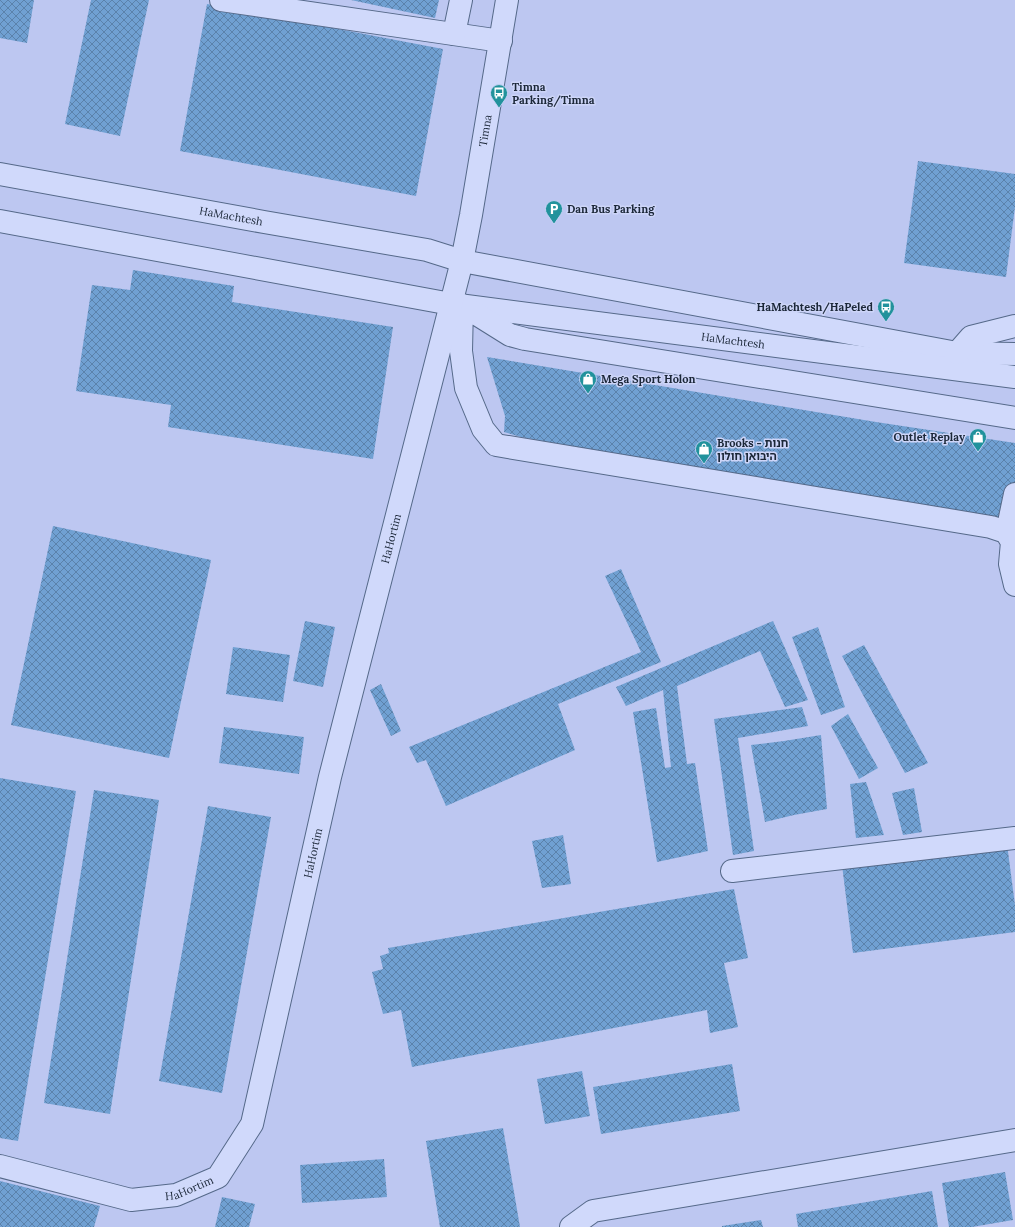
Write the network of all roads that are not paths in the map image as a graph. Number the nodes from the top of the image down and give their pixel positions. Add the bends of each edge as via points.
1 (221, 0) edge
2 (224, 0) edge
3 (461, 0) edge
4 (508, 0) edge
5 (336, 8) edge
6 (454, 34) junction
7 (501, 41) junction
8 (0, 174) edge
9 (0, 221) edge
10 (462, 261) junction
11 (457, 305) junction
12 (1015, 326) edge
13 (957, 353) junction
14 (1015, 354) edge
15 (1015, 377) edge
16 (1015, 418) edge
17 (1015, 494) edge
18 (1006, 532) junction
19 (1015, 586) edge
20 (1015, 838) edge
21 (732, 871) dead end
22 (1015, 1140) edge
23 (0, 1166) edge
24 (571, 1227) edge

1 - 2 street
2 - 5 street
3 - 6 street
4 - 7 street, Timna
5 - 6 street
6 - 7 street
7 - 10 street, Timna
8 - 10 street, HaMachtesh via 427,250
9 - 11 street, HaMachtesh
10 - 11 street
10 - 13 street, HaMachtesh
11 - 15 street, HaMachtesh
11 - 16 street via 510,335 525,339
11 - 18 street via 466,388 483,429 496,445 991,527
11 - 23 street, HaHortim via 330,777 252,1124 218,1177 176,1195 131,1200
12 - 13 street via 971,337
13 - 14 street, HaMachtesh
17 - 18 street
18 - 19 street via 1012,542 1010,564
20 - 21 street
22 - 24 street via 593,1211

